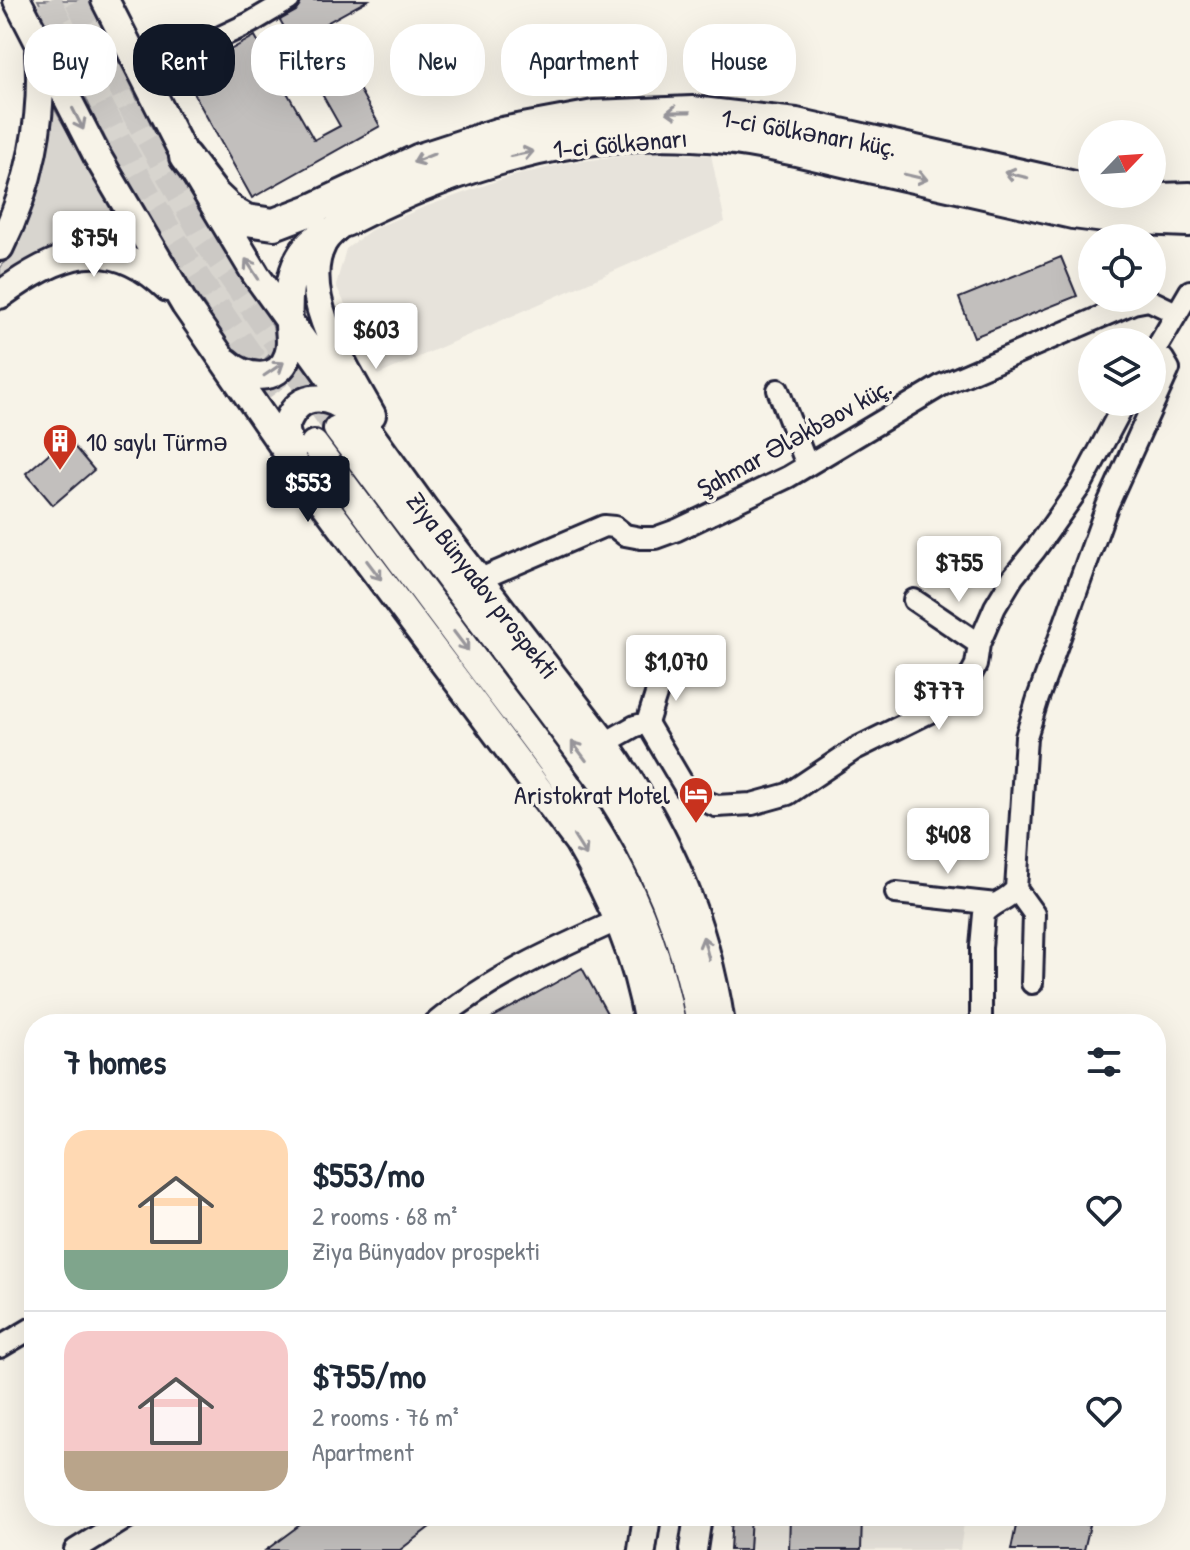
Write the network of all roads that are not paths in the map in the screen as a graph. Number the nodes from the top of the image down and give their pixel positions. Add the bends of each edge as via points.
1 (17, 0) edge
2 (105, 0) edge
3 (289, 0) edge
4 (30, 24) edge
5 (235, 30) edge
6 (133, 58) edge
7 (39, 96) edge
8 (66, 96) edge
9 (153, 96) edge
10 (185, 157) junction
11 (1078, 188) edge
12 (1166, 201) edge
13 (1189, 209) edge
14 (345, 221) junction
15 (0, 247) edge
16 (1190, 291) edge
17 (0, 295) edge
18 (185, 305) junction
19 (1176, 313) junction
20 (288, 322) junction
21 (1166, 331) edge
22 (212, 344) junction
23 (778, 390) dead end
24 (1118, 416) edge
25 (1148, 416) edge
26 (345, 422) junction
27 (314, 444) tunnel mouth
28 (807, 465) junction
29 (307, 481) junction
30 (426, 511) junction
31 (478, 580) junction
32 (914, 600) dead end
33 (979, 644) junction
34 (664, 669) dead end
35 (647, 723) junction
36 (605, 743) junction
37 (1016, 889) junction
38 (896, 893) dead end
39 (996, 904) junction
40 (624, 930) junction
41 (1032, 983) dead end
42 (446, 1014) edge
43 (645, 1014) edge
44 (654, 1014) edge
45 (670, 1014) edge
46 (700, 1014) edge
47 (719, 1014) edge
48 (981, 1014) edge
49 (24, 1333) edge
50 (0, 1347) edge
51 (114, 1526) edge
52 (633, 1526) edge
53 (646, 1526) edge
54 (654, 1526) edge
55 (684, 1526) edge
56 (697, 1526) edge
57 (705, 1526) edge
58 (75, 1550) edge
59 (632, 1550) edge
60 (642, 1550) edge
61 (652, 1550) edge
62 (683, 1550) edge
63 (693, 1550) edge
64 (704, 1550) edge

1 - 4 main road
2 - 6 main road, Ziya Bünyadov prospekti
3 - 5 street
7 - 15 main road via 21,201
8 -> 18 main road
9 - 10 main road, Ziya Bünyadov prospekti
11 -> 10 highway, 1-ci Gölkənarı küç. via 796,124 692,112 594,116 497,134 420,159 274,224 232,212
20 -> 10 main road, Ziya Bünyadov prospekti
12 - 13 highway
14 -> 13 highway, 1-ci Gölkənarı via 398,194 503,157 600,139 693,135 791,149 1073,213 1113,218
14 - 20 main road via 308,243 295,262
14 - 30 main road via 323,243 318,257 323,318
16 - 19 street
17 - 18 main road via 59,259 104,254 136,265
18 - 22 main road
19 - 21 street
19 - 28 street, Şahmar Ələkbəov küç. via 1149,300 1133,303 942,385
22 -> 20 main road via 238,371 262,377 288,356
20 - 26 main road, Ziya Bünyadov prospekti
22 - 29 main road
23 - 28 street
24 - 33 street via 1081,485 1013,577
25 - 37 street via 1107,506 1026,737
26 - 29 main road via 338,402 320,397 293,411 286,438
26 - 30 main road, Ziya Bünyadov prospekti
46 -> 26 main road, Ziya Bünyadov prospekti via 664,897 624,816
27 -> 45 main road, Ziya Bünyadov prospekti via 599,830 648,930
28 - 31 street, Şahmar Ələkbəov küç. via 757,494 666,534 641,538 604,526
29 -> 40 main road via 558,812
30 - 31 main road, Ziya Bünyadov prospekti
31 - 36 main road, Ziya Bünyadov prospekti
32 - 33 street
33 - 35 street via 976,665 962,691 938,708 855,749 788,794 752,804 716,806 686,789
34 - 35 street
35 - 36 street
47 -> 36 main road, Ziya Bünyadov prospekti via 709,958 680,872 641,796
37 - 39 street
37 - 41 street via 1034,914
38 - 39 street
39 - 48 street via 984,914
40 - 42 street via 556,948 496,979
40 - 43 main road
40 - 44 main road
49 - 50 street
51 - 58 street
52 - 59 main road
53 - 60 main road
54 - 61 main road
55 - 62 main road
56 - 63 main road
57 - 64 main road

